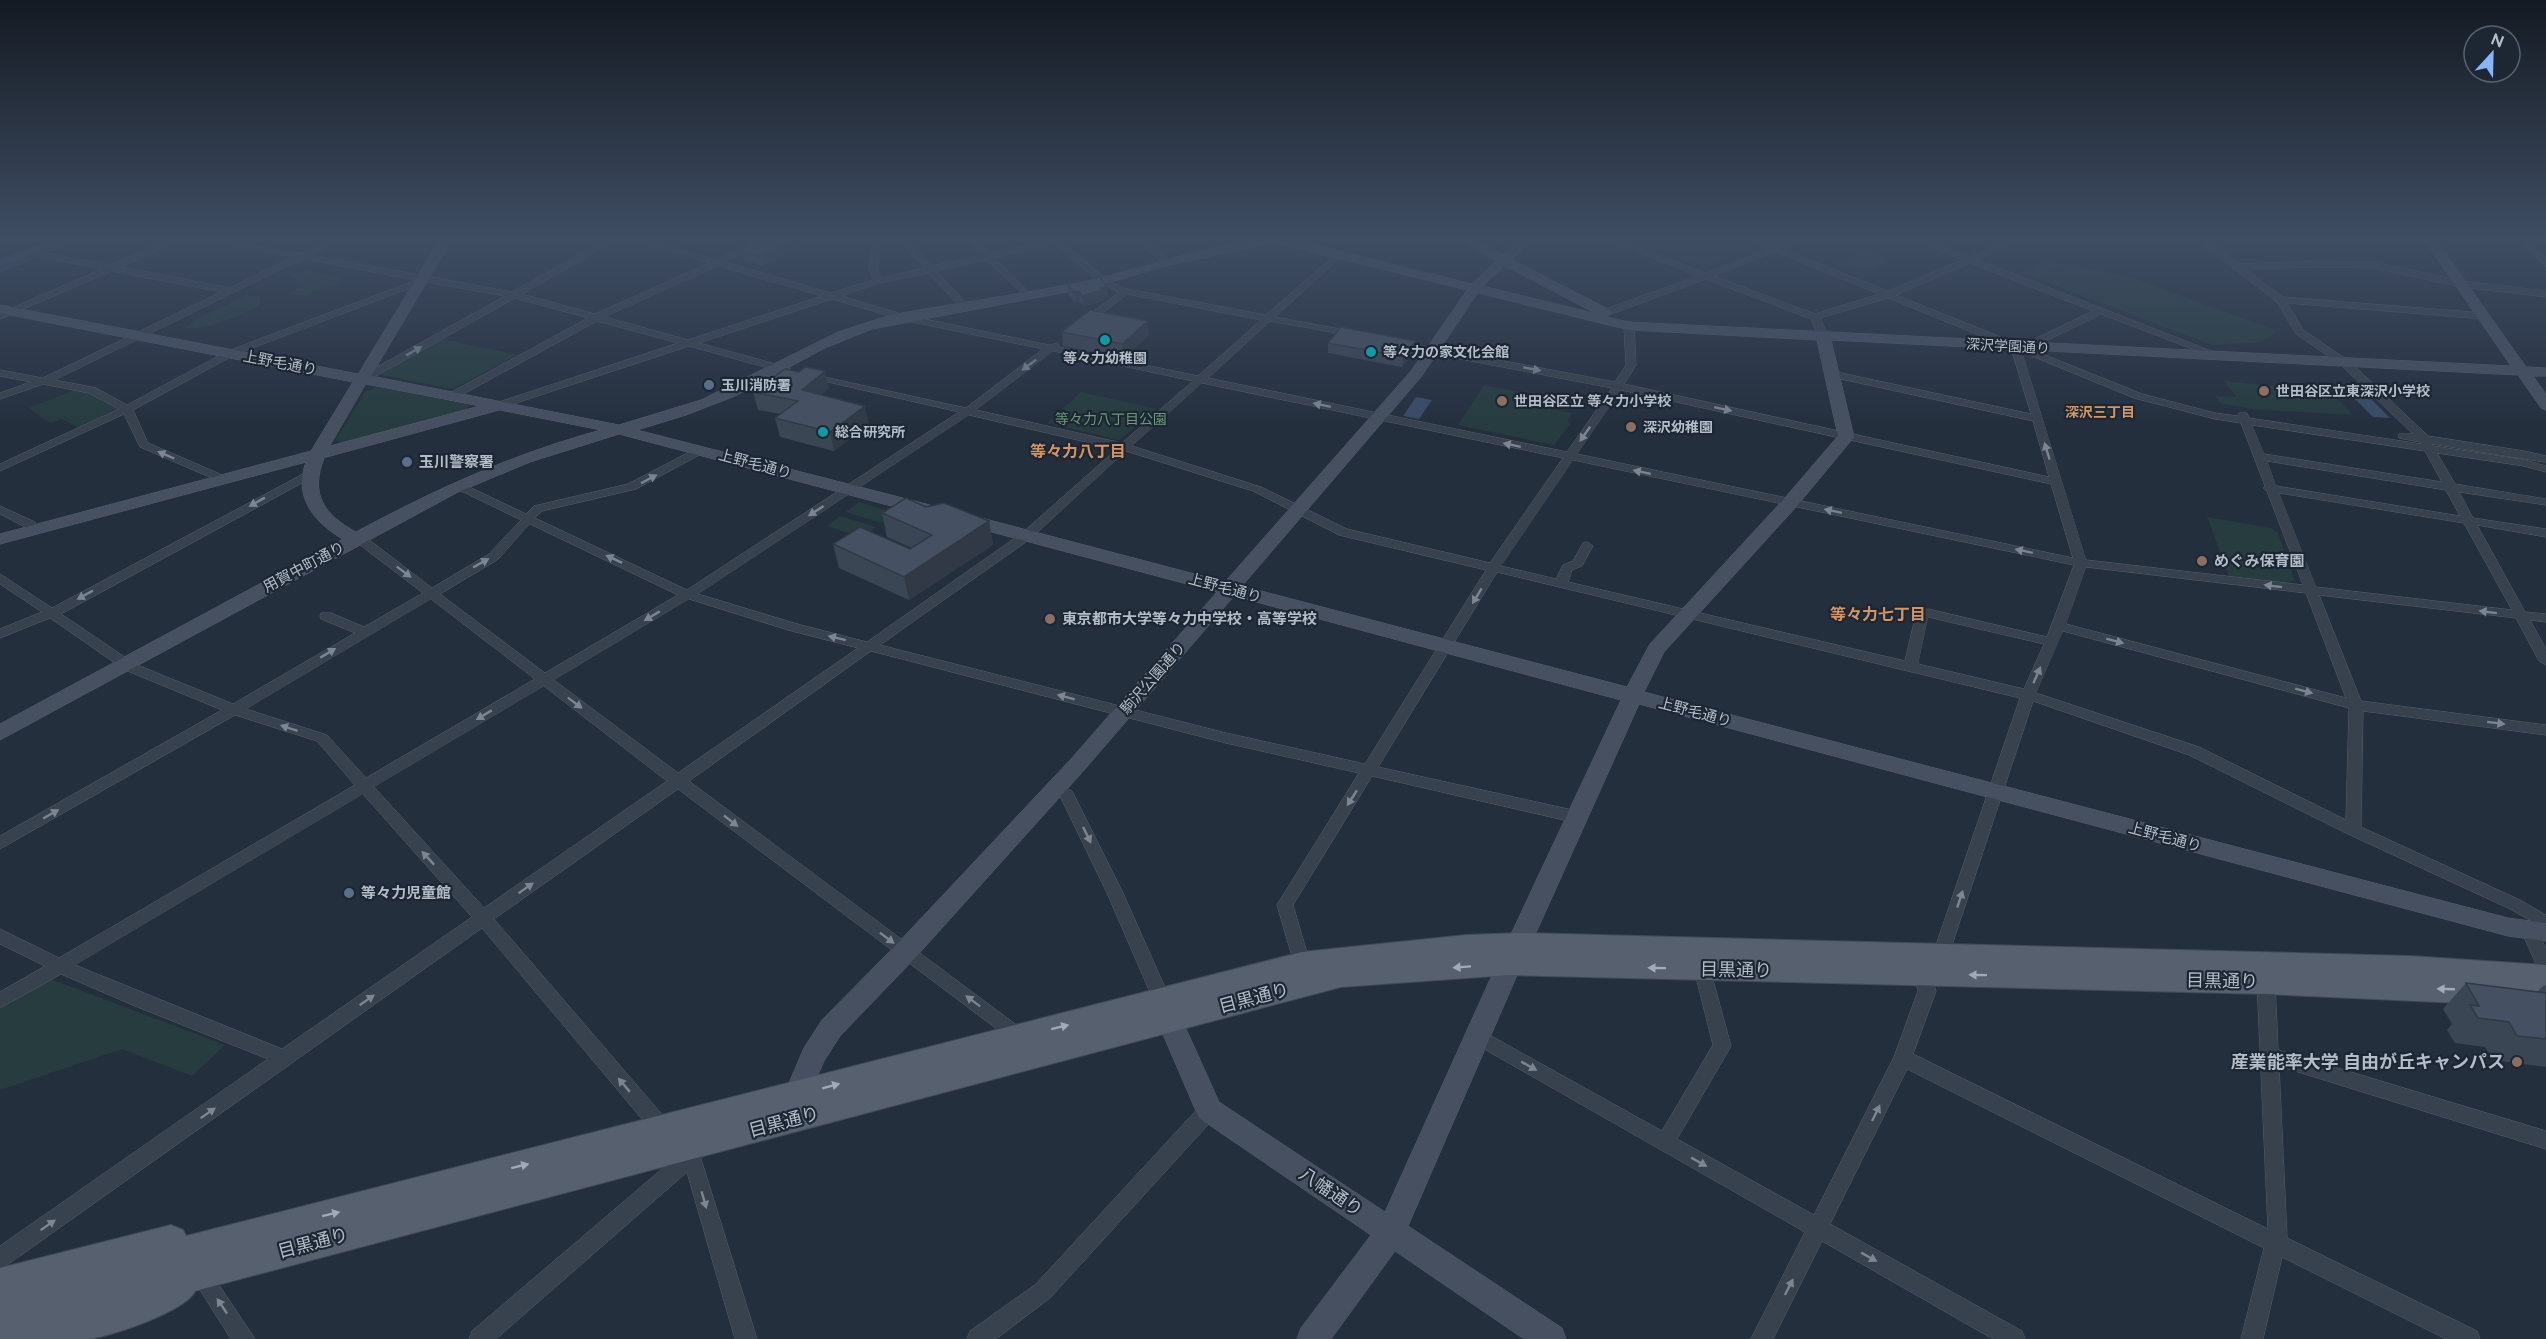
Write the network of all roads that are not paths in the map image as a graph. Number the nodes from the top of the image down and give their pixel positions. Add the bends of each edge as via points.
1 (32, 300) edge
2 (211, 300) edge
3 (368, 300) edge
4 (411, 300) edge
5 (504, 300) edge
6 (533, 300) edge
7 (634, 300) edge
8 (819, 300) edge
9 (848, 300) edge
10 (959, 300) edge
11 (996, 300) edge
12 (1113, 300) edge
13 (1175, 300) edge
14 (1287, 300) edge
15 (1466, 300) edge
16 (1524, 300) edge
17 (1581, 300) edge
18 (1639, 300) edge
19 (1761, 300) edge
20 (1875, 300) edge
21 (1901, 300) edge
22 (1923, 300) edge
23 (2073, 300) edge
24 (2281, 300) edge
25 (2287, 300) edge
26 (2473, 300) edge
27 (964, 306) junction
28 (2100, 311) junction
29 (4, 312) edge
30 (1605, 313) junction
31 (2484, 316) junction
32 (903, 317) junction
33 (1589, 317) junction
34 (595, 318) junction
35 (1268, 318) junction
36 (1629, 326) junction
37 (1819, 327) junction
38 (139, 335) junction
39 (1368, 338) edge
40 (1390, 342) edge
41 (688, 344) junction
42 (2015, 346) junction
43 (2037, 347) junction
44 (1051, 348) junction
45 (1434, 350) junction
46 (231, 353) junction
47 (2219, 356) junction
48 (2345, 363) junction
49 (777, 369) junction
50 (2522, 371) junction
51 (2546, 372) edge
52 (0, 373) edge
53 (1833, 374) junction
54 (363, 379) junction
55 (1200, 379) junction
56 (44, 381) junction
57 (1618, 386) junction
58 (0, 396) edge
59 (452, 396) junction
60 (500, 405) junction
61 (2546, 405) edge
62 (127, 409) junction
63 (968, 411) junction
64 (1379, 417) junction
65 (2244, 417) junction
66 (2037, 418) junction
67 (619, 429) junction
68 (1846, 437) junction
69 (2424, 439) junction
70 (1124, 447) junction
71 (701, 450) junction
72 (2432, 450) junction
73 (317, 454) junction
74 (1569, 457) junction
75 (2260, 457) junction
76 (2546, 459) edge
77 (0, 468) edge
78 (2546, 469) edge
79 (309, 475) junction
80 (219, 480) junction
81 (2056, 482) junction
82 (459, 486) junction
83 (2452, 488) junction
84 (850, 489) junction
85 (2271, 489) junction
86 (2546, 502) edge
87 (1790, 503) junction
88 (0, 508) edge
89 (1298, 510) junction
90 (527, 519) junction
91 (2468, 520) junction
92 (31, 530) junction
93 (2546, 533) edge
94 (1026, 536) junction
95 (0, 539) edge
96 (356, 539) junction
97 (1587, 546) dead end
98 (2081, 563) junction
99 (1494, 567) junction
100 (0, 578) edge
101 (1561, 583) junction
102 (1229, 589) junction
103 (2312, 591) junction
104 (430, 592) junction
105 (688, 595) junction
106 (52, 613) junction
107 (1689, 613) junction
108 (2521, 615) junction
109 (327, 616) dead end
110 (2546, 618) edge
111 (2058, 626) junction
112 (364, 632) junction
113 (0, 634) edge
114 (2052, 642) junction
115 (870, 646) junction
116 (1447, 646) junction
117 (2546, 661) edge
118 (123, 664) junction
119 (1911, 666) junction
120 (544, 680) junction
121 (1632, 695) junction
122 (2028, 695) junction
123 (2356, 705) junction
124 (234, 710) junction
125 (1123, 712) junction
126 (2546, 730) edge
127 (0, 733) edge
128 (1370, 770) junction
129 (678, 780) junction
130 (365, 785) junction
131 (1055, 788) junction
132 (1995, 792) junction
133 (1577, 817) junction
134 (2353, 830) junction
135 (0, 843) edge
136 (483, 918) junction
137 (2540, 928) edge
138 (0, 936) edge
139 (906, 951) junction
140 (1515, 954) junction
141 (1302, 963) junction
142 (1931, 964) junction
143 (57, 967) junction
144 (2546, 968) edge
145 (1702, 969) junction
146 (2546, 977) edge
147 (2266, 982) junction
148 (2546, 995) edge
149 (0, 1001) edge
150 (1166, 1011) junction
151 (1020, 1037) junction
152 (1478, 1037) junction
153 (2269, 1055) junction
154 (285, 1058) junction
155 (1903, 1058) junction
156 (748, 1108) junction
157 (791, 1108) junction
158 (1209, 1110) junction
159 (2546, 1140) edge
160 (1665, 1142) junction
161 (686, 1144) junction
162 (274, 1228) junction
163 (1818, 1229) junction
164 (1390, 1232) junction
165 (2277, 1244) junction
166 (0, 1258) edge
167 (199, 1273) junction
168 (0, 1285) edge
169 (0, 1305) edge
170 (0, 1328) edge
171 (30, 1339) edge
172 (244, 1339) edge
173 (480, 1339) edge
174 (746, 1339) edge
175 (978, 1339) edge
176 (1312, 1339) edge
177 (1551, 1339) edge
178 (1762, 1339) edge
179 (2014, 1339) edge
180 (2252, 1339) edge
181 (2469, 1339) edge

1 - 29 street
2 - 38 street
3 - 46 street
4 - 54 street
54 -> 5 street
6 - 34 street
7 - 34 street
8 - 41 street
9 - 32 street
10 - 27 street
11 - 27 street
12 - 44 street
13 - 35 street
14 - 35 street
15 - 45 street, 駒沢公園通り
16 - 33 street, 深沢学園通り
17 - 30 street
18 - 30 street
19 - 37 street
20 - 37 street
21 - 42 street
22 - 43 street
23 - 28 street
24 - 48 street via 2299,332
25 - 31 street
26 - 31 street
27 - 32 street
28 - 43 street via 2040,340
28 - 47 street
29 - 38 street, 上野毛通り
30 - 33 street
30 - 36 street
31 - 50 street
32 - 44 street
32 - 49 street via 863,327
33 - 36 street, 深沢学園通り
34 - 41 street
34 - 59 street
35 - 39 street
35 - 55 street
36 - 37 street, 深沢学園通り
36 - 57 street via 1631,365
37 - 42 street, 深沢学園通り
37 - 53 street
38 - 46 street, 上野毛通り
38 - 56 street
40 - 45 street
41 - 49 street
41 - 60 street
42 - 43 street, 深沢学園通り
42 - 65 street via 2138,396 2180,409
42 - 66 street
43 - 47 street, 深沢学園通り
43 - 65 street via 2163,396
44 - 55 street
44 -> 63 street
45 -> 57 street
45 - 64 street, 駒沢公園通り
46 - 54 street, 上野毛通り
46 - 62 street
47 - 48 street, 深沢学園通り
48 - 50 street, 深沢学園通り
48 - 69 street
49 - 63 street
49 - 67 street via 704,404
50 - 51 street, 深沢学園通り
50 - 61 street
52 - 56 street
53 - 66 street
53 - 68 street
54 - 59 street, 上野毛通り
54 - 73 street
64 -> 55 street
55 - 70 street
56 - 58 street
56 - 62 street via 92,390
57 -> 68 street
57 -> 74 street
59 - 60 street, 上野毛通り
60 - 67 street, 上野毛通り
60 - 73 street
62 - 77 street
80 -> 62 street via 144,446
63 - 70 street
63 - 84 street
74 -> 64 street
64 - 89 street, 駒沢公園通り
65 - 69 street
65 - 72 street
65 - 75 street
81 -> 66 street
67 - 71 street, 上野毛通り
67 - 82 street via 517,461
68 - 81 street
68 - 87 street
69 - 72 street
69 - 76 street
70 - 89 street via 1257,489
70 - 94 street
71 - 84 street, 上野毛通り
90 -> 71 street via 538,508 632,487
72 - 78 street
72 - 83 street
73 - 79 street
73 - 80 street
87 -> 74 street
74 - 99 street
75 - 83 street
75 - 85 street
79 - 96 street, 用賀中町通り via 309,491 316,507
79 -> 106 street
80 - 92 street
81 - 98 street
82 - 90 street
82 - 96 street
83 - 86 street
83 - 91 street
84 - 94 street, 上野毛通り
84 -> 105 street
85 - 91 street
85 - 103 street
98 -> 87 street
87 - 107 street
88 - 92 street via 31,525
89 - 99 street via 1343,532
89 - 102 street, 駒沢公園通り
104 -> 90 street via 494,556
105 -> 90 street
91 - 93 street
91 - 108 street
92 - 95 street
94 - 102 street, 上野毛通り
94 - 115 street
96 -> 104 street
96 - 118 street, 用賀中町通り
97 - 101 street via 1578,563 1567,568
103 -> 98 street
98 - 111 street
99 - 101 street
99 -> 116 street
100 - 106 street
101 - 107 street
102 - 116 street, 上野毛通り
102 - 125 street, 駒沢公園通り
108 -> 103 street
103 - 123 street
104 - 112 street
104 - 120 street
115 -> 105 street
105 -> 120 street
106 - 113 street
106 - 118 street
107 - 119 street
107 - 121 street via 1657,648
108 - 110 street
108 - 117 street
109 - 112 street
111 - 114 street
111 -> 123 street
124 -> 112 street
114 - 119 street via 1922,614
122 -> 114 street
125 -> 115 street
115 - 129 street
116 - 121 street, 上野毛通り
116 - 128 street
118 - 124 street
118 - 127 street, 用賀中町通り
119 - 122 street
120 -> 129 street
120 -> 130 street
121 - 132 street, 上野毛通り
121 - 133 street
122 - 132 street
122 - 134 street via 2194,752
123 -> 126 street
123 - 134 street
130 -> 124 street via 322,738
135 -> 124 street
125 - 128 street
125 - 131 street, 駒沢公園通り
128 - 133 street
128 -> 141 street via 1285,905
136 -> 129 street
129 -> 139 street
136 -> 130 street
130 - 143 street
131 - 139 street, 駒沢公園通り
131 -> 150 street via 1067,795
132 - 137 street, 上野毛通り via 2508,927
142 -> 132 street
133 - 140 street
134 - 137 street via 2514,904
154 -> 136 street
161 -> 136 street
137 - 144 street
138 - 143 street
151 -> 139 street
139 - 157 street, 駒沢公園通り via 824,1036
140 - 141 main road, 目黒通り via 1466,946
140 - 142 main road, 目黒通り
145 -> 140 main road, 目黒通り
140 -> 150 main road, 目黒通り via 1341,975
140 - 152 street
141 - 150 main road, 目黒通り
142 - 145 main road, 目黒通り
142 - 146 main road, 目黒通り via 2410,967
147 -> 142 main road, 目黒通り
142 - 155 street via 1927,991
143 - 149 street
143 - 154 street
145 - 160 street via 1722,1046
148 -> 147 main road, 目黒通り
147 - 153 street
151 -> 150 main road, 目黒通り
150 - 157 main road, 目黒通り
150 - 158 street
157 -> 151 main road, 目黒通り
152 -> 160 street
152 - 164 street
153 - 159 street
153 - 165 street
166 -> 154 street
163 -> 155 street
155 - 165 street
156 - 157 main road, 目黒通り
156 - 161 main road, 目黒通り
156 - 161 street
157 - 161 main road, 目黒通り
158 - 164 street, 八幡通り
158 - 175 street via 1043,1291
160 -> 163 street
162 -> 161 main road, 目黒通り
161 - 167 main road, 目黒通り
161 - 173 street
161 -> 174 street
162 - 168 main road via 180,1239
162 - 169 main road, 目黒通り
178 -> 163 street
163 -> 179 street
164 - 176 street
164 - 177 street, 八幡通り
165 - 180 street
165 - 181 street
167 - 170 main road, 目黒通り
167 - 171 main road via 148,1305
172 -> 167 street

